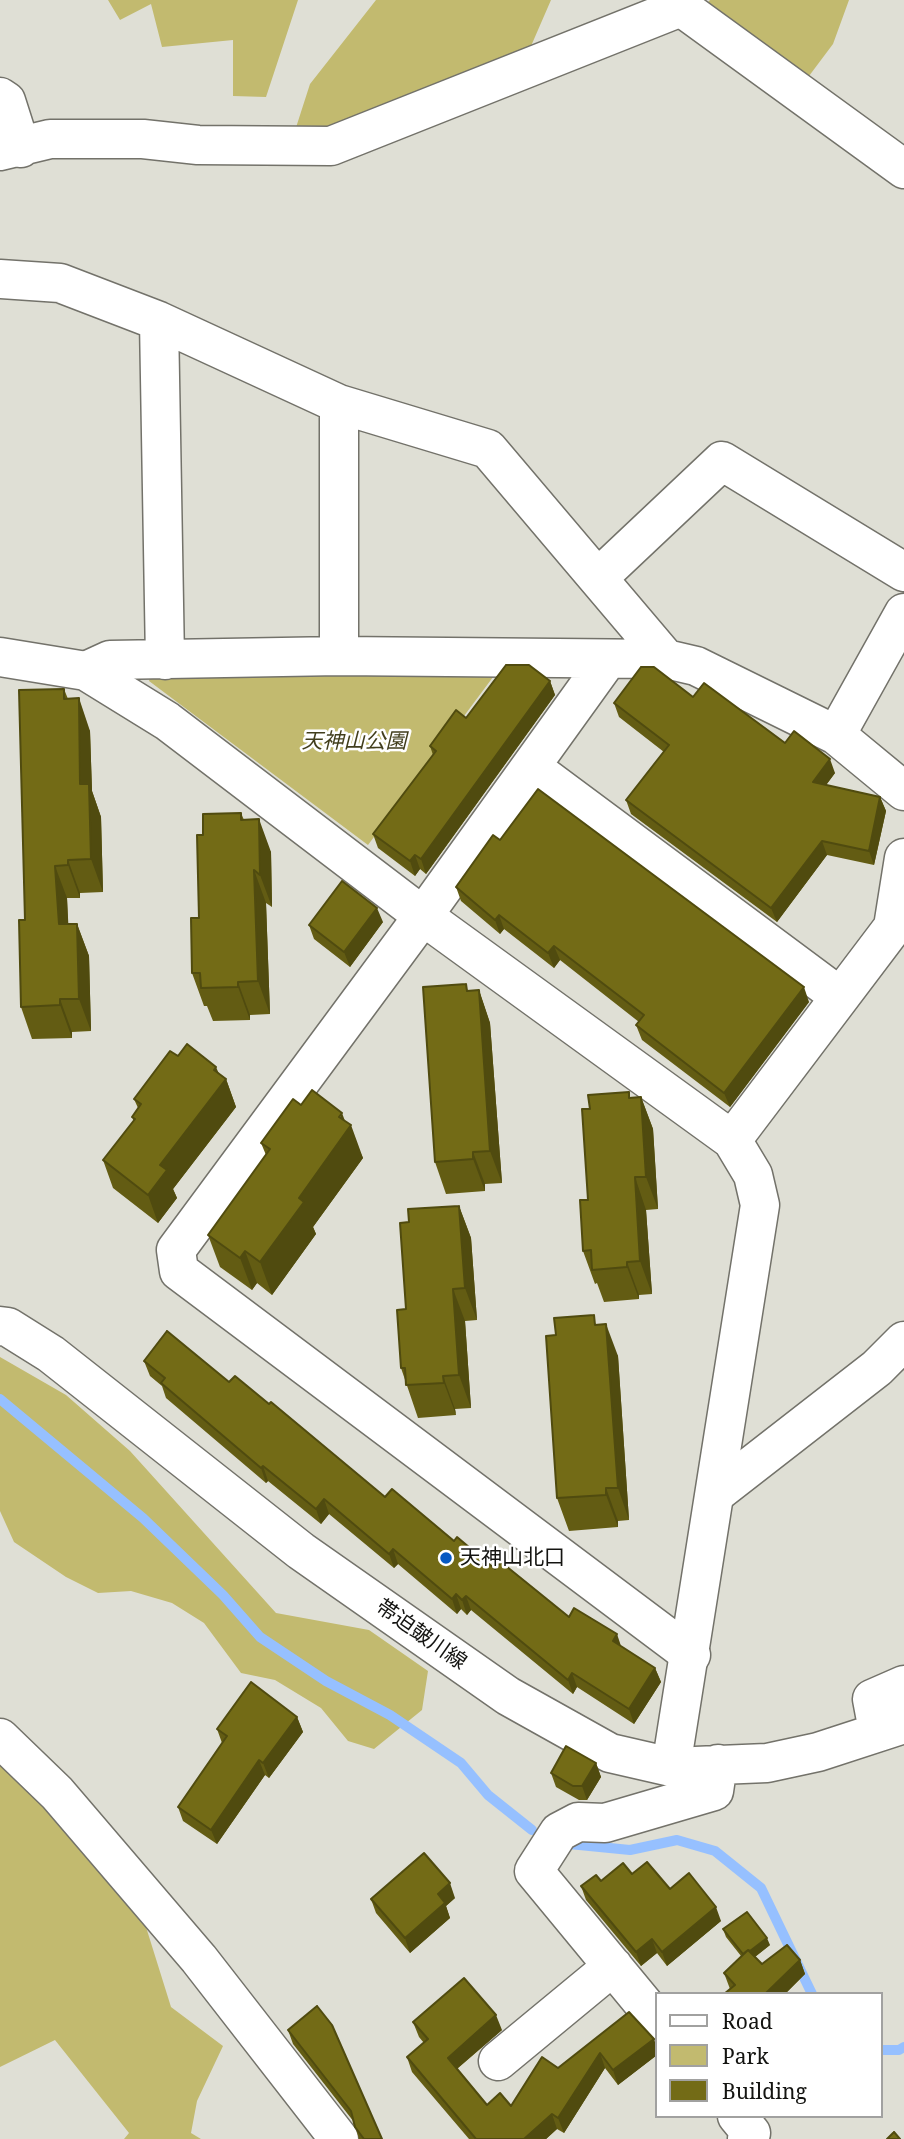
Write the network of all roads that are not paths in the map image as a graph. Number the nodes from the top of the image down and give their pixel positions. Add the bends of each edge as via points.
1 (0, 97) edge
2 (11, 150) edge
3 (904, 169) edge
4 (0, 279) edge
5 (159, 321) junction
6 (339, 404) junction
7 (904, 572) edge
8 (598, 577) junction
9 (904, 614) edge
10 (339, 656) junction
11 (0, 657) edge
12 (608, 659) junction
13 (666, 659) junction
14 (165, 660) junction
15 (86, 671) junction
16 (836, 734) junction
17 (531, 767) junction
18 (904, 792) edge
19 (904, 858) edge
20 (423, 916) junction
21 (839, 996) junction
22 (732, 1140) junction
23 (0, 1326) edge
24 (904, 1341) edge
25 (715, 1494) junction
26 (691, 1656) junction
27 (904, 1685) edge
28 (891, 1727) edge
29 (0, 1738) edge
30 (718, 1764) junction
31 (671, 1767) junction
32 (0, 1778) edge
33 (57, 1793) junction
34 (613, 1966) junction
35 (656, 2019) edge
36 (498, 2060) dead end
37 (739, 2118) edge
38 (339, 2139) edge
39 (747, 2139) edge

1 - 2 street via 6,102
2 - 3 street via 50,139 331,146 681,7
4 - 5 street via 61,282
5 - 6 street
5 - 14 street
6 - 8 street via 488,449
6 - 10 street
7 - 8 street via 722,460
8 - 13 street
9 - 16 street
10 - 12 street
10 - 14 street
11 - 15 street
12 - 13 street
12 - 17 street
13 - 16 street via 696,666
14 - 15 street via 110,660
15 - 20 street via 167,721
16 - 18 street
17 - 20 street
17 - 21 street
19 - 21 street via 893,927
20 - 22 street
20 - 26 street via 176,1250 179,1271
21 - 22 street
22 - 25 street via 753,1175 760,1205
23 - 31 street, 帯迫皷川線 via 51,1354 301,1551 508,1696 610,1753
24 - 25 street via 877,1368
25 - 26 street
26 - 31 street
27 - 28 street via 872,1699
28 - 30 street, 帯迫皷川線 via 818,1752 767,1763
29 - 33 street
30 - 31 street, 帯迫皷川線
30 - 34 street via 714,1791 605,1823 578,1822 559,1832 534,1871
32 - 33 street
33 - 38 street via 199,1959
34 - 35 street
34 - 36 street
37 - 39 street via 751,2133

